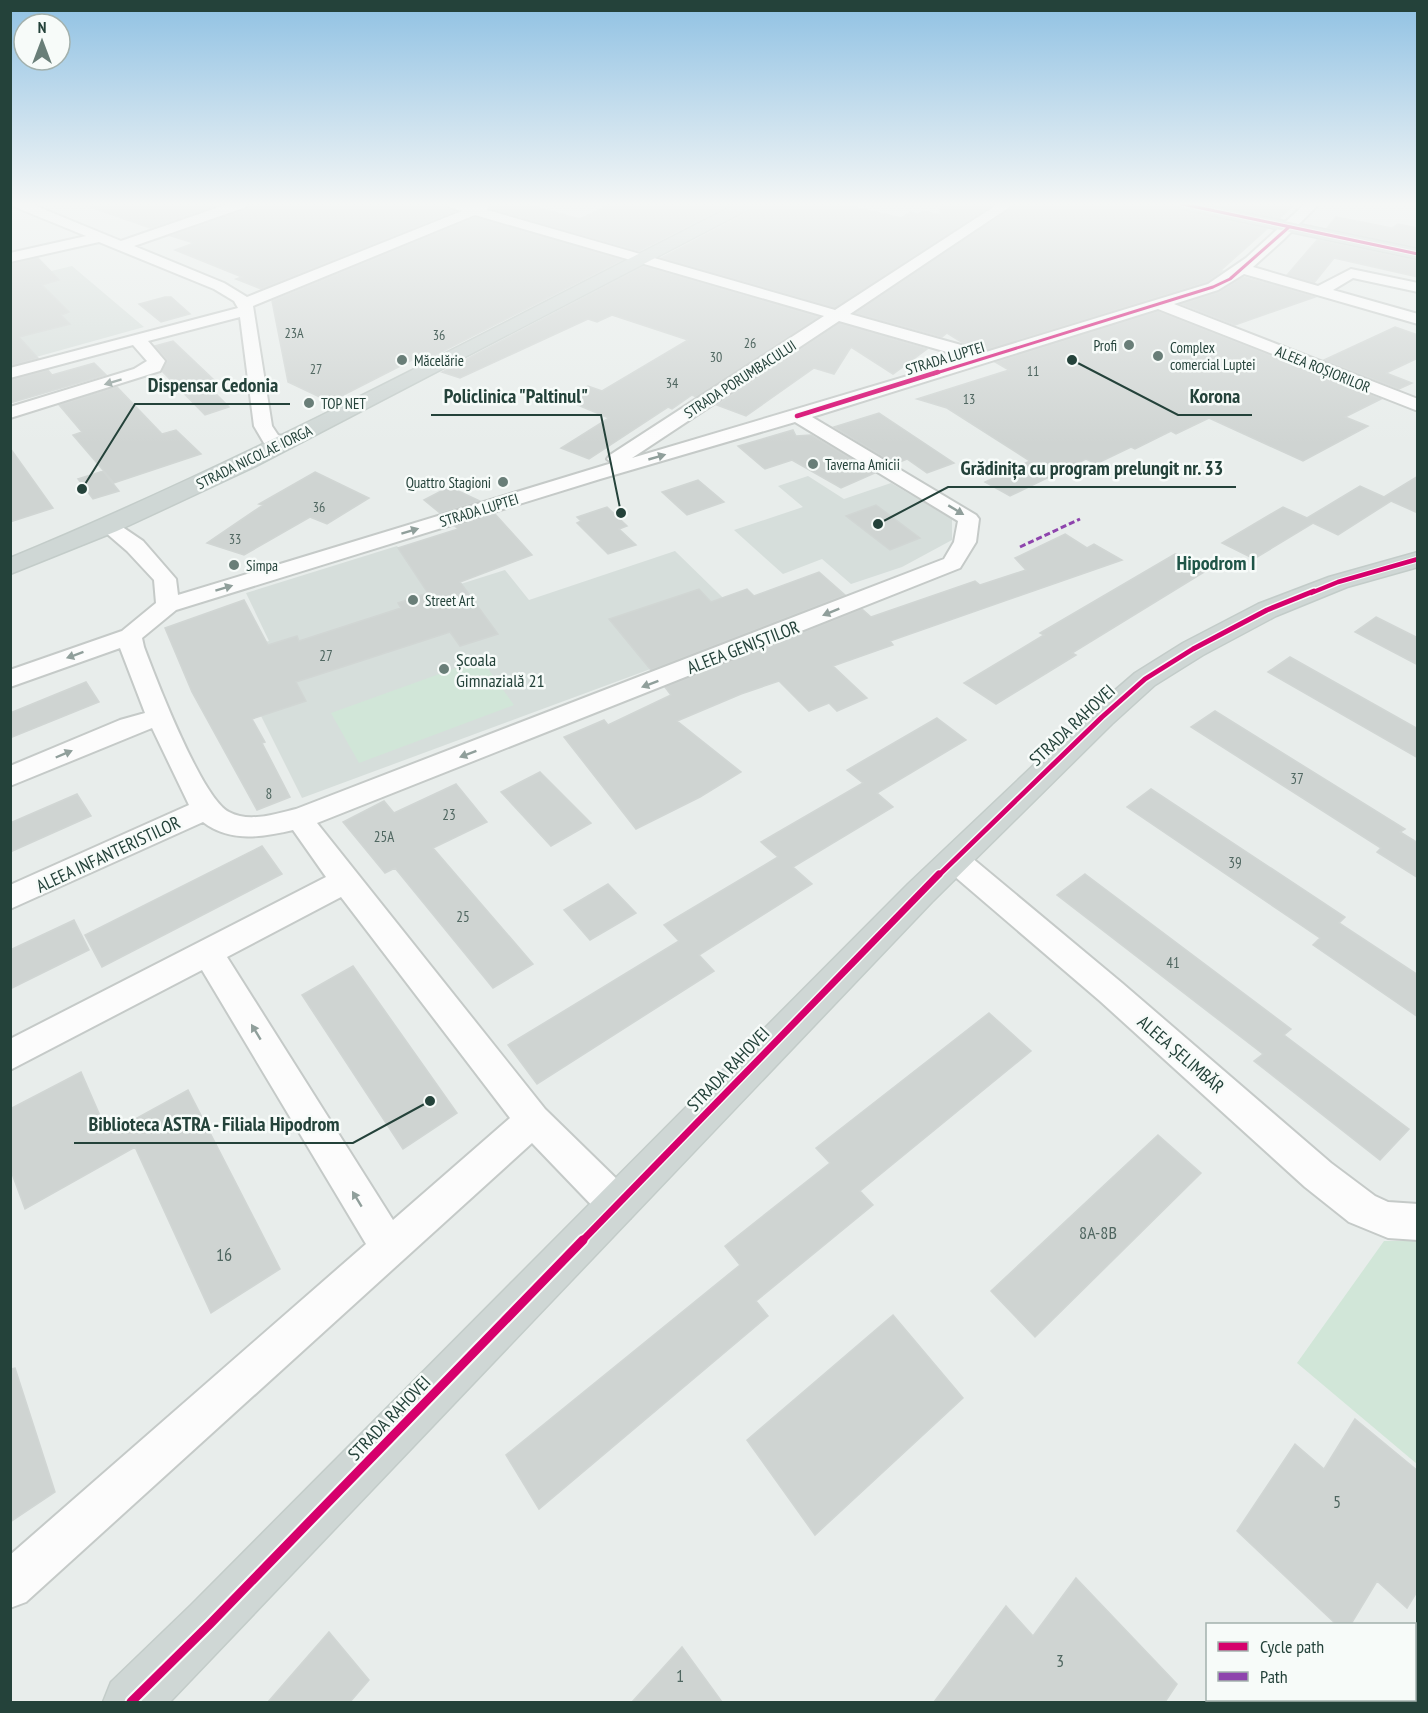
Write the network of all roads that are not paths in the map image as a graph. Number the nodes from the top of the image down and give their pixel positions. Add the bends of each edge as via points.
1 (214, 284) edge
2 (301, 284) edge
3 (591, 284) edge
4 (725, 284) edge
5 (885, 284) edge
6 (1219, 284) edge
7 (1300, 284) edge
8 (1332, 284) edge
9 (1400, 284) edge
10 (1418, 288) edge
11 (1322, 290) junction
12 (1418, 295) edge
13 (1162, 304) junction
14 (246, 307) junction
15 (1394, 312) junction
16 (836, 316) junction
17 (1418, 319) edge
18 (137, 339) junction
19 (988, 358) junction
20 (10, 373) edge
21 (1418, 406) edge
22 (10, 413) edge
23 (797, 416) junction
24 (284, 443) junction
25 (593, 475) junction
26 (108, 526) junction
27 (1418, 559) edge
28 (10, 567) edge
29 (168, 605) junction
30 (130, 636) junction
31 (10, 679) edge
32 (159, 718) junction
33 (10, 777) edge
34 (205, 809) junction
35 (301, 818) junction
36 (956, 861) junction
37 (345, 881) junction
38 (10, 898) edge
39 (208, 953) junction
40 (10, 1056) edge
41 (533, 1120) junction
42 (617, 1205) junction
43 (1418, 1222) edge
44 (389, 1248) junction
45 (10, 1586) edge
46 (131, 1702) edge

1 - 14 street via 240,298
2 - 14 street
3 - 24 main road, STRADA NICOLAE IORGA
4 - 16 street
5 - 16 street, STRADA PORUMBACULUI
6 - 13 street, STRADA LUPTEI
7 - 11 street
8 - 11 street
9 - 10 street
11 - 15 street
12 - 15 street
13 - 19 street, STRADA LUPTEI
13 - 21 street, ALEEA ROȘIORILOR
14 - 18 street
14 - 24 street via 263,426 272,439
15 - 17 street
16 - 19 street
16 - 25 street, STRADA PORUMBACULUI
18 - 20 street
18 -> 22 street via 157,363 149,370
19 - 23 street, STRADA LUPTEI
25 -> 23 street, STRADA LUPTEI
23 -> 35 street, ALEEA GENIȘTILOR via 969,519 965,542 952,564
24 - 26 main road, STRADA NICOLAE IORGA
29 -> 25 street, STRADA LUPTEI
26 - 28 main road, STRADA NICOLAE IORGA
26 - 29 street via 135,546 165,579
27 - 36 main road, STRADA RAHOVEI via 1338,582 1267,610 1193,649 1145,680 1053,762
29 - 30 street, STRADA LUPTEI
30 -> 31 street, STRADA LUPTEI
30 - 32 street
33 -> 32 street via 129,726
32 - 34 street
34 - 35 street via 222,822 258,828
34 - 38 street, ALEEA INFANTERISTILOR
35 - 37 street
36 - 42 main road, STRADA RAHOVEI via 920,893
36 - 43 street, ALEEA ȘELIMBĂR via 1362,1209 1388,1220
37 - 39 street
37 - 41 street
39 - 40 street
44 -> 39 street
41 - 42 street
41 - 44 street
42 - 46 main road, STRADA RAHOVEI
44 - 45 street

